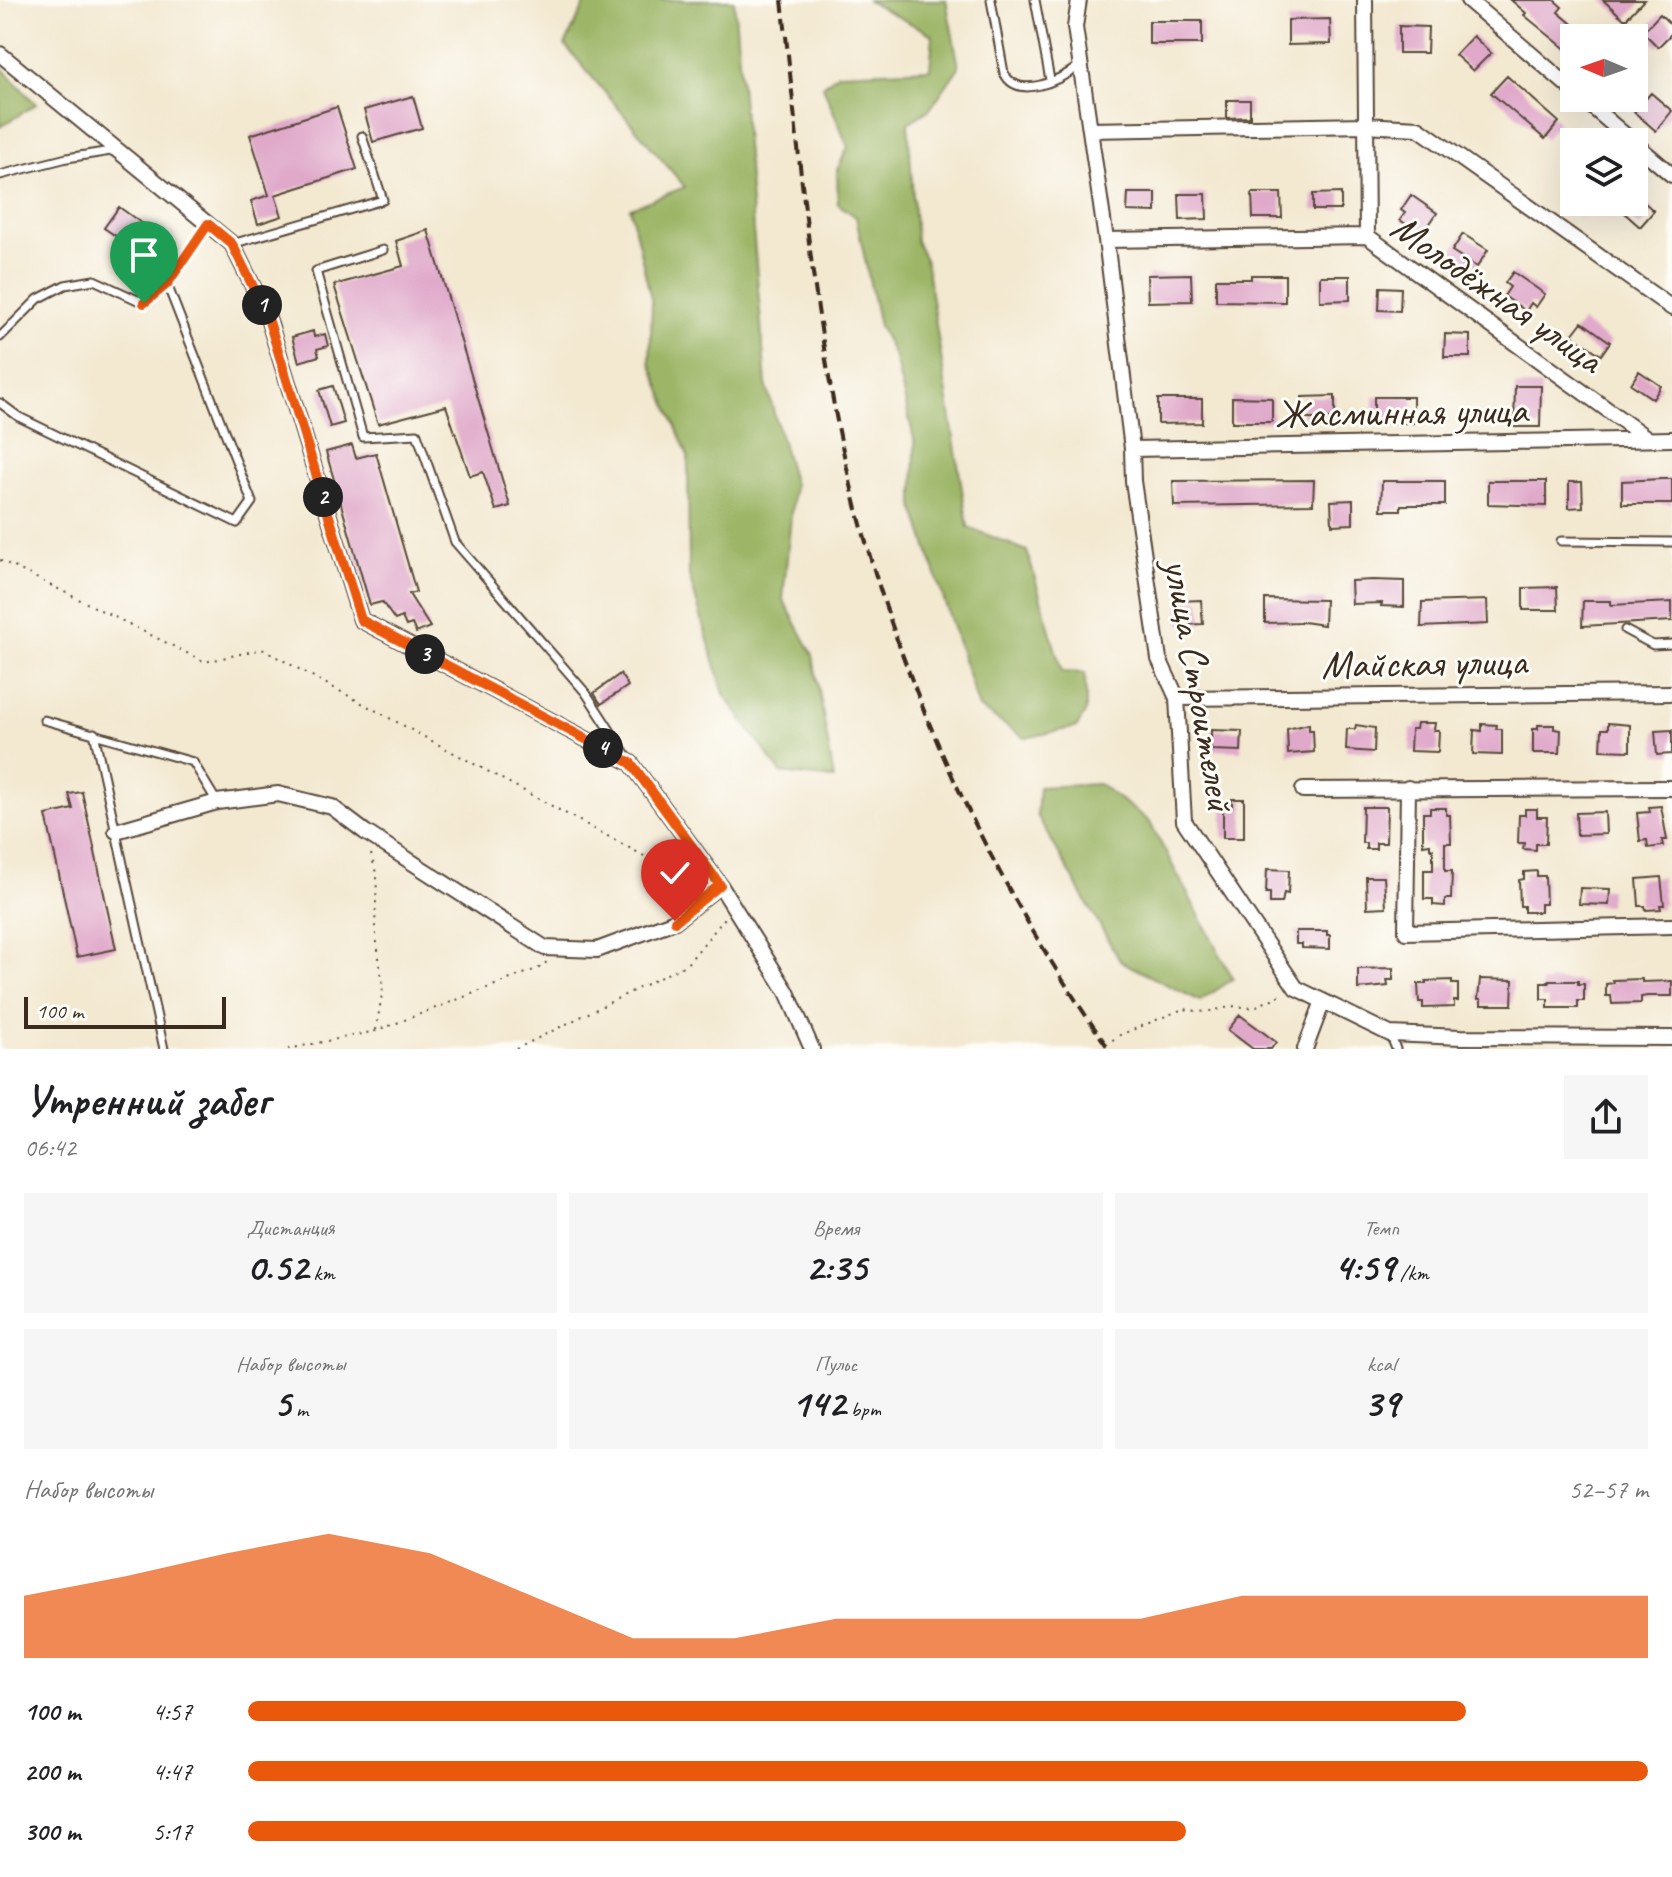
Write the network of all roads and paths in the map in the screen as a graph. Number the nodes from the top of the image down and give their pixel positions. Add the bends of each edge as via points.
1 (991, 0) edge
2 (1035, 0) edge
3 (1079, 0) edge
4 (1365, 0) edge
5 (1468, 0) edge
6 (0, 54) edge
7 (1081, 65) junction
8 (1560, 79) edge
9 (1050, 80) junction
10 (1599, 112) edge
11 (1365, 125) junction
12 (1617, 128) edge
13 (1090, 130) junction
14 (362, 136) dead end
15 (120, 149) junction
16 (1648, 154) edge
17 (0, 175) edge
18 (1672, 175) edge
19 (208, 224) junction
20 (1367, 236) junction
21 (1106, 240) junction
22 (232, 244) junction
23 (383, 250) dead end
24 (167, 284) junction
25 (1672, 308) edge
26 (0, 337) edge
27 (0, 403) edge
28 (1648, 439) junction
29 (1672, 439) edge
30 (1132, 449) junction
31 (1561, 541) dead end
32 (1672, 542) edge
33 (0, 560) edge
34 (1625, 630) dead end
35 (1672, 644) edge
36 (1672, 693) edge
37 (1177, 698) junction
38 (44, 720) dead end
39 (94, 733) junction
40 (631, 763) junction
41 (1408, 788) junction
42 (1672, 788) edge
43 (1303, 790) dead end
44 (217, 802) junction
45 (116, 831) junction
46 (365, 832) junction
47 (720, 885) junction
48 (733, 907) junction
49 (1672, 926) edge
50 (566, 949) junction
51 (1296, 988) junction
52 (1323, 1001) junction
53 (376, 1031) junction
54 (1390, 1034) junction
55 (1608, 1038) junction
56 (1672, 1038) edge
57 (164, 1049) edge
58 (288, 1049) edge
59 (516, 1049) edge
60 (812, 1049) edge
61 (1099, 1049) edge
62 (1305, 1049) edge
63 (1396, 1049) edge
64 (1596, 1049) edge

1 - 9 lane via 1008,83 1029,87
2 - 9 lane
3 - 7 street, улица Строителей via 1075,27
4 - 11 street
5 - 8 street
6 - 15 street
7 - 9 lane
7 - 13 street, улица Строителей
10 - 12 street
11 - 13 street
11 - 20 street
11 - 25 street via 1418,128
13 - 21 street, улица Строителей
14 - 22 lane via 383,200
15 - 17 lane
15 - 19 street
16 - 18 street
19 - 22 street
19 - 24 lane
20 - 21 street, Молодёжная улица
20 - 28 street, Молодёжная улица
21 - 30 street, улица Строителей
22 - 40 street via 267,315 361,620
23 - 40 lane via 316,271 363,437 417,434 455,542 586,693
24 - 26 lane via 144,303 94,280 65,285 38,299
24 - 27 lane via 252,502 237,523
28 - 29 street, Жасминная улица
28 - 30 street, Жасминная улица
30 - 37 street, улица Строителей via 1159,659
31 - 32 lane
33 - 47 path via 205,662 262,649 670,870
34 - 35 lane via 1653,645
36 - 37 street, Майская улица
37 - 51 street, улица Строителей via 1184,821
38 - 39 lane
39 - 44 lane via 193,762
39 - 45 lane
40 - 47 street
41 - 42 street
41 - 43 street
41 - 49 street via 1406,932
44 - 45 street
44 - 46 street via 278,794 332,807
45 - 57 lane
46 - 50 street via 545,948
46 - 53 path via 377,877 375,927 383,988
47 - 48 street
47 - 50 street via 675,921 597,950
48 - 59 path via 687,964
48 - 60 street via 787,992
50 - 53 path via 539,968
51 - 52 street
51 - 61 path via 1252,1008 1183,1009
52 - 54 street
52 - 62 street
53 - 58 path
54 - 55 street
54 - 63 lane
55 - 56 street
55 - 64 lane

